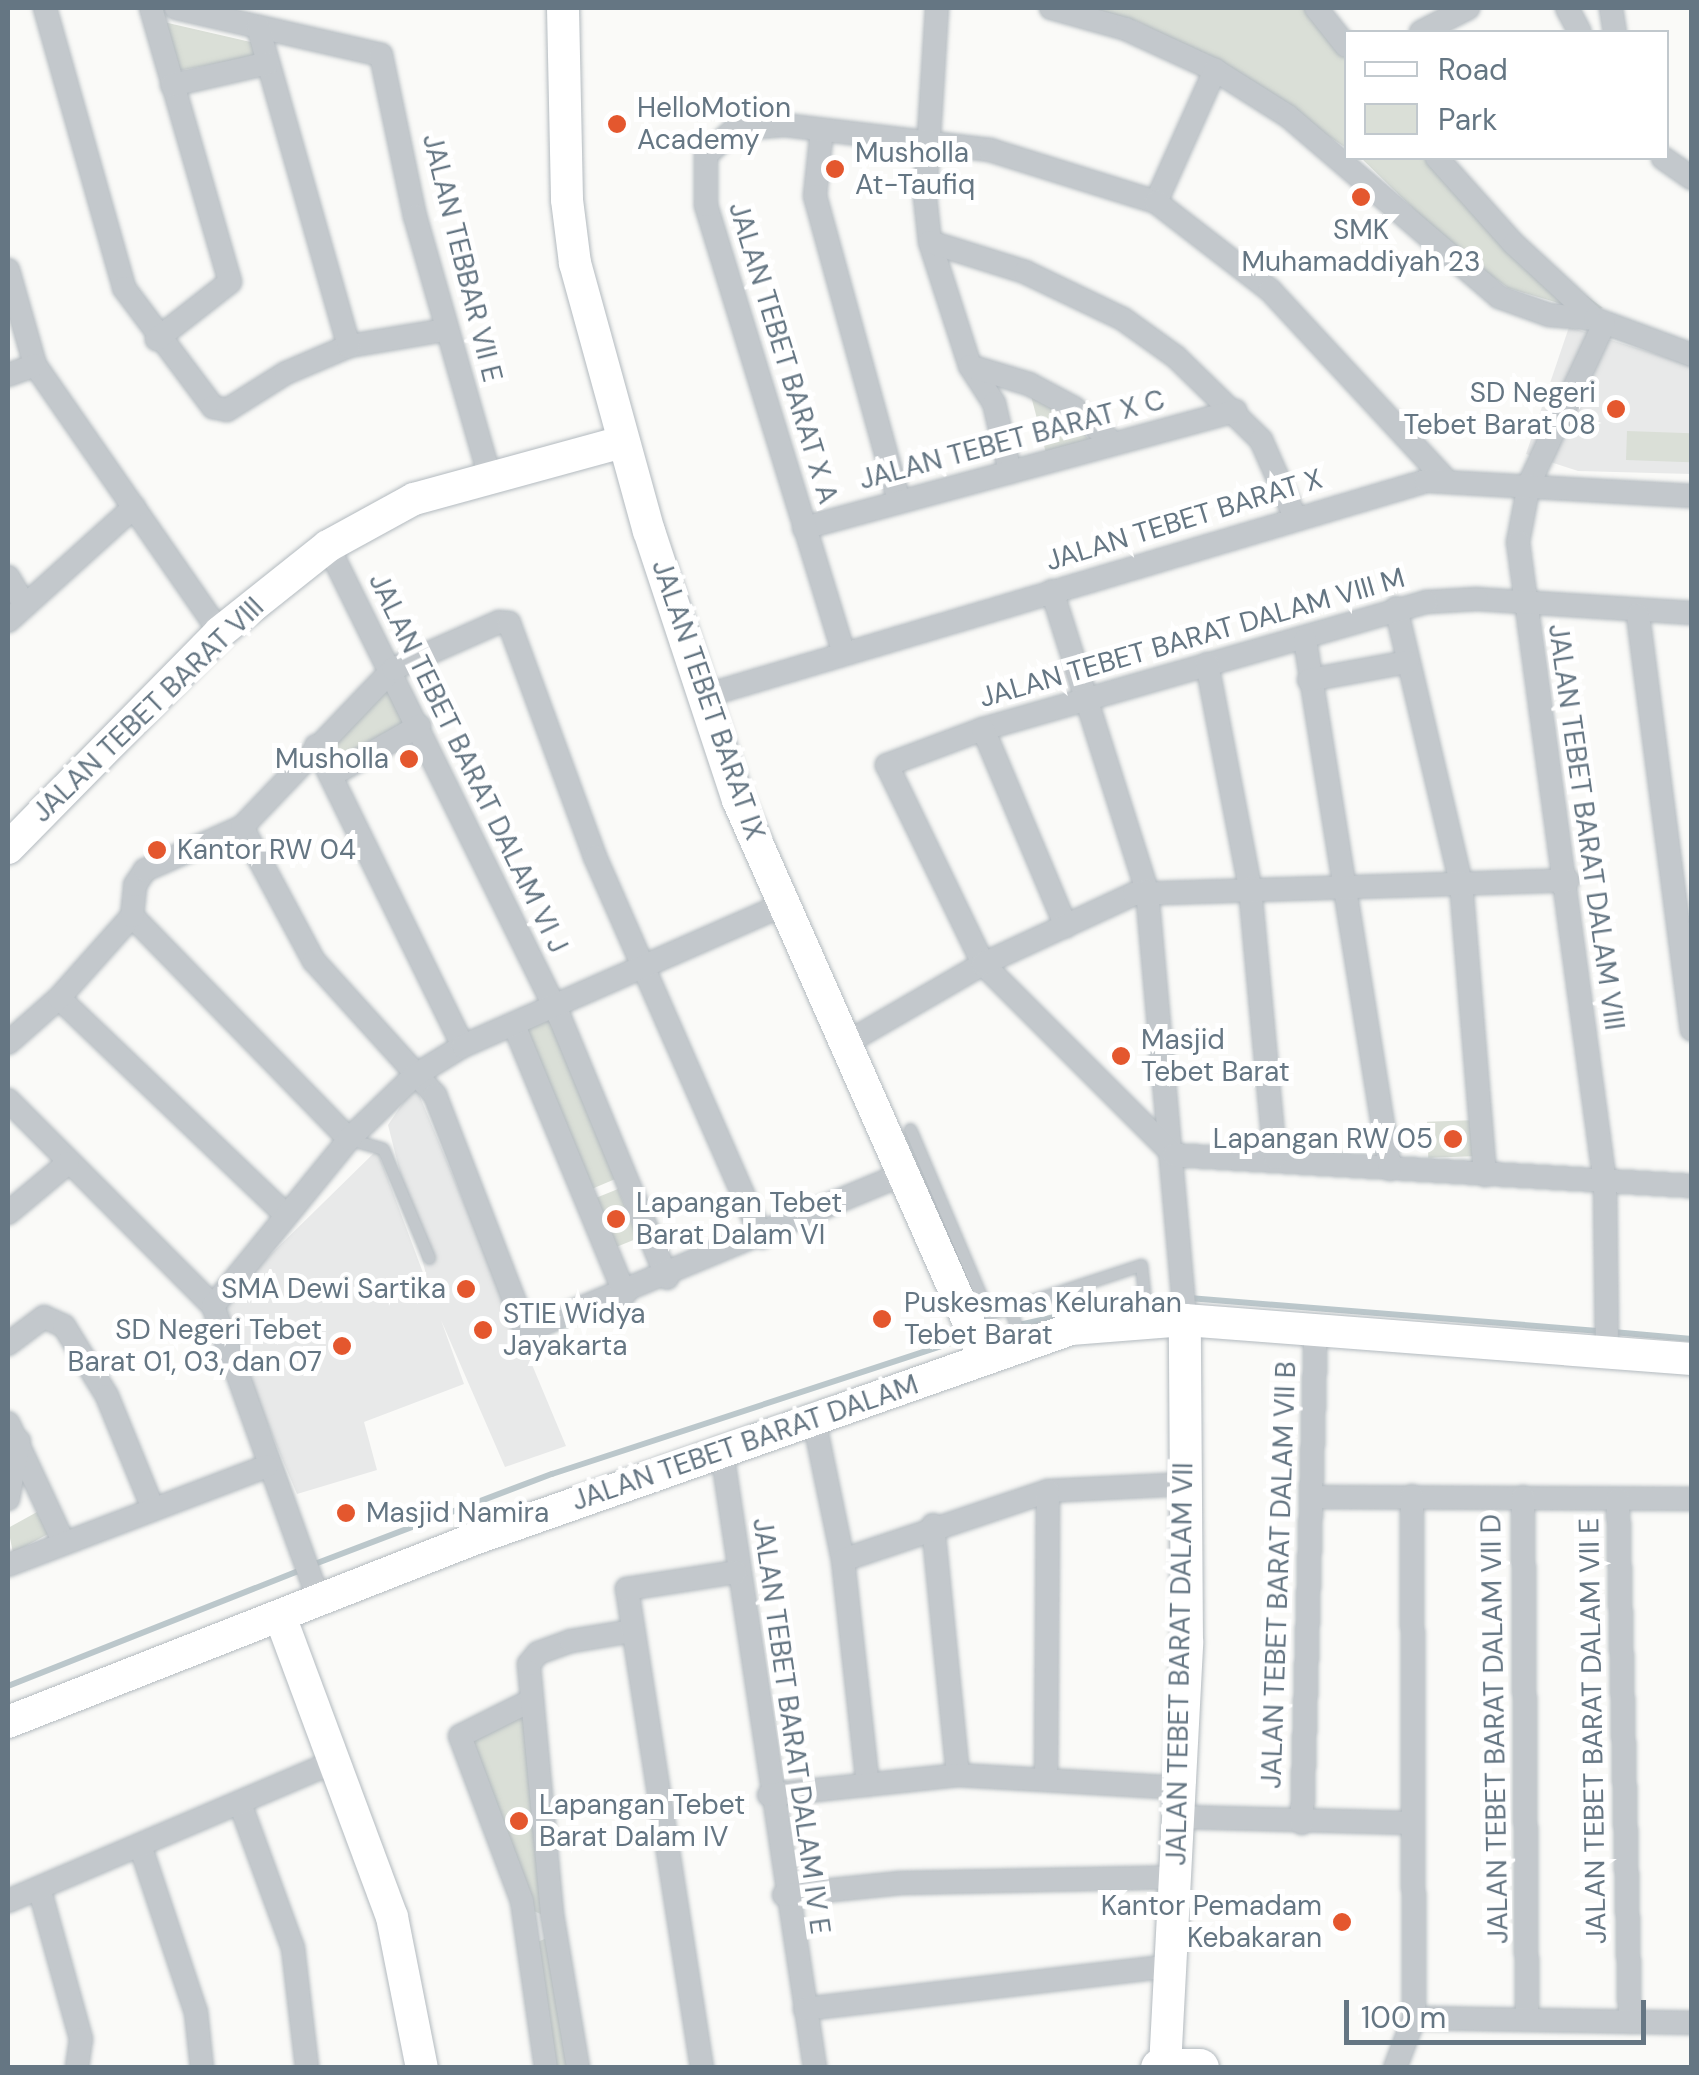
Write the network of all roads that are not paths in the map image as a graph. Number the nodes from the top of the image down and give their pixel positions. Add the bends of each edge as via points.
1 (46, 8) edge
2 (151, 8) edge
3 (176, 8) edge
4 (563, 8) edge
5 (937, 8) edge
6 (1051, 8) edge
7 (1316, 8) edge
8 (1468, 8) edge
9 (1567, 8) edge
10 (258, 27) junction
11 (1425, 30) edge
12 (1579, 30) edge
13 (1344, 43) edge
14 (268, 63) junction
15 (1215, 70) junction
16 (172, 86) junction
17 (822, 130) junction
18 (928, 139) junction
19 (1440, 160) edge
20 (1666, 160) edge
21 (1692, 178) edge
22 (1156, 202) junction
23 (930, 242) junction
24 (8, 270) edge
25 (1600, 322) junction
26 (445, 330) junction
27 (157, 339) junction
28 (350, 346) junction
29 (1692, 356) edge
30 (35, 365) junction
31 (970, 366) junction
32 (8, 374) edge
33 (1235, 411) junction
34 (622, 442) junction
35 (1113, 444) junction
36 (1010, 472) junction
37 (489, 474) junction
38 (1444, 478) junction
39 (1529, 484) junction
40 (1692, 496) edge
41 (899, 501) junction
42 (134, 507) junction
43 (1296, 517) junction
44 (804, 528) junction
45 (328, 546) junction
46 (8, 577) edge
47 (1052, 590) junction
48 (23, 602) junction
49 (1523, 605) junction
50 (1396, 608) junction
51 (1638, 614) junction
52 (1692, 614) edge
53 (8, 621) edge
54 (220, 632) junction
55 (1305, 640) junction
56 (844, 654) junction
57 (1407, 662) junction
58 (1206, 664) junction
59 (392, 670) junction
60 (1309, 680) junction
61 (704, 696) junction
62 (1089, 702) junction
63 (419, 726) junction
64 (983, 729) junction
65 (316, 746) junction
66 (334, 774) junction
67 (242, 827) junction
68 (8, 848) edge
69 (1568, 880) junction
70 (1461, 882) junction
71 (1250, 888) junction
72 (1349, 888) junction
73 (1148, 892) junction
74 (783, 904) junction
75 (132, 916) junction
76 (1066, 926) junction
77 (1687, 962) edge
78 (983, 964) junction
79 (643, 969) junction
80 (59, 998) junction
81 (554, 1007) junction
82 (514, 1024) junction
83 (1692, 1028) edge
84 (8, 1043) edge
85 (843, 1045) junction
86 (463, 1046) junction
87 (414, 1076) junction
88 (8, 1100) edge
89 (910, 1129) dead end
90 (349, 1140) junction
91 (1174, 1155) junction
92 (1275, 1158) junction
93 (68, 1163) junction
94 (1390, 1169) junction
95 (1485, 1175) junction
96 (913, 1179) junction
97 (1604, 1184) junction
98 (1692, 1186) edge
99 (8, 1213) edge
100 (286, 1215) junction
101 (762, 1237) junction
102 (429, 1258) dead end
103 (667, 1278) junction
104 (624, 1294) junction
105 (213, 1306) junction
106 (1010, 1308) junction
107 (1147, 1320) junction
108 (1185, 1320) junction
109 (1316, 1327) junction
110 (974, 1336) junction
111 (1607, 1337) junction
112 (8, 1344) edge
113 (1022, 1345) junction
114 (1692, 1360) edge
115 (814, 1420) junction
116 (13, 1432) edge
117 (722, 1452) junction
118 (268, 1466) junction
119 (1184, 1484) junction
120 (1048, 1490) junction
121 (1412, 1496) junction
122 (1312, 1497) junction
123 (1522, 1498) junction
124 (1618, 1498) junction
125 (8, 1499) edge
126 (1692, 1499) edge
127 (153, 1509) junction
128 (933, 1524) junction
129 (63, 1541) junction
130 (843, 1560) junction
131 (8, 1564) edge
132 (736, 1572) junction
133 (311, 1577) junction
134 (280, 1616) junction
135 (632, 1631) junction
136 (528, 1702) junction
137 (8, 1722) edge
138 (337, 1761) junction
139 (958, 1776) junction
140 (1046, 1779) junction
141 (868, 1785) junction
142 (769, 1795) junction
143 (1182, 1802) junction
144 (242, 1806) junction
145 (1302, 1823) junction
146 (1411, 1823) junction
147 (141, 1848) junction
148 (1176, 1877) junction
149 (40, 1891) junction
150 (784, 1895) junction
151 (8, 1901) edge
152 (1169, 1966) junction
153 (805, 2009) junction
154 (568, 2018) junction
155 (1414, 2018) junction
156 (1527, 2020) junction
157 (1630, 2022) junction
158 (1692, 2023) edge
159 (541, 2025) junction
160 (81, 2039) junction
161 (1163, 2067) edge
162 (77, 2068) edge
163 (88, 2068) edge
164 (202, 2068) edge
165 (307, 2068) edge
166 (422, 2068) edge
167 (546, 2068) edge
168 (578, 2068) edge
169 (702, 2068) edge
170 (815, 2068) edge
171 (1200, 2068) edge
172 (1394, 2068) edge

1 - 27 street via 124,288
2 - 16 street
3 - 10 street
4 - 34 street, JALAN TEBET BARAT IX via 567,200 575,263
5 - 18 street
6 - 15 street via 1126,29
7 - 13 street
8 - 11 street
9 - 12 street
10 - 14 street
10 - 26 street, JALAN TEBBAR VII E via 382,55
14 - 16 street
14 - 28 street
15 - 22 street
15 - 25 street via 1288,116 1377,186 1474,280 1522,308
16 - 27 street via 230,282
17 - 18 street, JALAN TEBET BARAT X A
17 - 41 street via 815,196
17 - 44 street, JALAN TEBET BARAT X A via 734,129 714,143 702,174 711,230
18 - 22 street, JALAN TEBET BARAT X A via 1045,164
18 - 23 street
19 - 25 street via 1514,244
20 - 21 street
22 - 38 street, JALAN TEBET BARAT X A via 1270,290
23 - 31 street
23 - 33 street via 1025,272 1122,319
24 - 30 street
25 - 29 street
25 - 39 street, JALAN TEBET BARAT DALAM VIII
26 - 28 street
26 - 37 street, JALAN TEBBAR VII E
27 - 28 street via 220,410
30 - 32 street
30 - 42 street
31 - 35 street via 1029,384 1074,408
31 - 36 street via 994,404
33 - 35 street, JALAN TEBET BARAT X C
33 - 43 street via 1260,440
34 - 37 street, JALAN TEBET BARAT VIII
34 - 61 street, JALAN TEBET BARAT IX
35 - 36 street, JALAN TEBET BARAT X C
36 - 41 street, JALAN TEBET BARAT X C
37 - 45 street, JALAN TEBET BARAT VIII via 414,498
38 - 39 street, JALAN TEBET BARAT X
38 - 43 street, JALAN TEBET BARAT X
39 - 40 street, JALAN TEBET BARAT X
39 - 49 street, JALAN TEBET BARAT DALAM VIII via 1518,542
41 - 44 street, JALAN TEBET BARAT X C
42 - 48 street
42 - 54 street
43 - 47 street, JALAN TEBET BARAT X
44 - 56 street, JALAN TEBET BARAT X A
45 - 54 street, JALAN TEBET BARAT VIII
45 - 59 street, JALAN TEBET BARAT DALAM VI J
46 - 48 street
47 - 56 street, JALAN TEBET BARAT X
47 - 62 street
48 - 53 street
49 - 50 street, JALAN TEBET BARAT DALAM VIII M via 1449,599
49 - 51 street, JALAN TEBET BARAT DALAM VIII M
49 - 69 street, JALAN TEBET BARAT DALAM VIII
50 - 55 street, JALAN TEBET BARAT DALAM VIII M
50 - 57 street
51 - 52 street, JALAN TEBET BARAT DALAM VIII M
51 - 77 street
54 - 68 street, JALAN TEBET BARAT VIII
55 - 58 street, JALAN TEBET BARAT DALAM VIII M
55 - 60 street
56 - 61 street, JALAN TEBET BARAT X
57 - 60 street
57 - 70 street
58 - 62 street, JALAN TEBET BARAT DALAM VIII M
58 - 71 street
59 - 63 street, JALAN TEBET BARAT DALAM VI J
59 - 65 street
59 - 79 street via 499,622 514,628 595,858
60 - 72 street
61 - 74 street, JALAN TEBET BARAT IX
62 - 64 street, JALAN TEBET BARAT DALAM VIII M
62 - 73 street
63 - 66 street
63 - 81 street, JALAN TEBET BARAT DALAM VI J
64 - 76 street
64 - 78 street, JALAN TEBET BARAT DALAM VIII M via 891,759 888,768
65 - 66 street
65 - 67 street
66 - 86 street
67 - 75 street via 146,870 135,885
67 - 87 street via 314,961
69 - 70 street
69 - 97 street, JALAN TEBET BARAT DALAM VIII
70 - 72 street
70 - 95 street
71 - 72 street
71 - 73 street
71 - 92 street
72 - 94 street
73 - 76 street
73 - 91 street
74 - 79 street
74 - 85 street, JALAN TEBET BARAT IX
75 - 80 street
75 - 90 street
76 - 78 street
77 - 83 street
78 - 85 street
78 - 91 street
79 - 81 street
79 - 101 street
80 - 84 street
80 - 100 street
81 - 82 street
81 - 103 street, JALAN TEBET BARAT DALAM VI J
82 - 86 street
82 - 104 street
85 - 96 street, JALAN TEBET BARAT IX
86 - 87 street
87 - 90 street
87 - 104 street via 435,1094 520,1326 536,1332
88 - 93 street
89 - 96 lane
90 - 100 street
90 - 102 lane via 383,1149
91 - 92 street
91 - 108 street
92 - 94 street
93 - 99 street
93 - 105 street
94 - 95 street
95 - 97 street
96 - 101 street
96 - 106 lane via 988,1313
96 - 110 street, JALAN TEBET BARAT IX
97 - 98 street
97 - 111 street, JALAN TEBET BARAT DALAM VIII
100 - 105 street
101 - 103 street
103 - 104 street
105 - 118 street
106 - 107 lane via 1141,1265
106 - 113 lane
107 - 108 street, JALAN TEBET BARAT DALAM
107 - 113 street, JALAN TEBET BARAT DALAM via 1070,1329
108 - 109 street, JALAN TEBET BARAT DALAM
108 - 119 street, JALAN TEBET BARAT DALAM VII
109 - 111 street, JALAN TEBET BARAT DALAM
109 - 122 street, JALAN TEBET BARAT DALAM VII B
110 - 113 street, JALAN TEBET BARAT DALAM
110 - 115 street, JALAN TEBET BARAT DALAM
111 - 114 street, JALAN TEBET BARAT DALAM
112 - 127 street via 44,1317 64,1326 107,1396
115 - 117 street, JALAN TEBET BARAT DALAM
115 - 130 street
116 - 125 street
116 - 129 street
117 - 132 street, JALAN TEBET BARAT DALAM IV E
117 - 133 street, JALAN TEBET BARAT DALAM
118 - 127 street
118 - 133 street
119 - 120 street
119 - 143 street, JALAN TEBET BARAT DALAM VII
120 - 128 street
120 - 140 street
121 - 122 street
121 - 123 street
121 - 146 street
122 - 145 street, JALAN TEBET BARAT DALAM VII B
123 - 124 street
123 - 156 street, JALAN TEBET BARAT DALAM VII D
124 - 126 street
124 - 157 street, JALAN TEBET BARAT DALAM VII E
127 - 129 street
128 - 130 street
128 - 139 street
129 - 131 street
130 - 141 street
132 - 135 street via 631,1584
132 - 142 street, JALAN TEBET BARAT DALAM IV E
133 - 134 street, JALAN TEBET BARAT DALAM
134 - 137 street, JALAN TEBET BARAT DALAM
134 - 138 street
135 - 136 street via 538,1652 529,1664
135 - 169 street
136 - 154 street
136 - 159 street via 460,1736 522,1901
138 - 144 street
138 - 166 street via 392,1917
139 - 140 street
139 - 141 street
140 - 143 street
141 - 142 street
142 - 150 street, JALAN TEBET BARAT DALAM IV E
143 - 145 street
143 - 148 street, JALAN TEBET BARAT DALAM VII
144 - 147 street
144 - 165 street via 292,1948
145 - 146 street
146 - 155 street
147 - 149 street
147 - 164 street via 196,2012
148 - 150 street via 900,1883
148 - 152 street, JALAN TEBET BARAT DALAM VII
149 - 151 street
149 - 160 street
150 - 153 street, JALAN TEBET BARAT DALAM IV E
152 - 153 street
152 - 161 street, JALAN TEBET BARAT DALAM VII
153 - 170 street, JALAN TEBET BARAT DALAM IV E
154 - 159 street
154 - 168 street
155 - 156 street
155 - 172 street
156 - 157 street
157 - 158 street
159 - 167 street
160 - 162 street
160 - 163 street
161 - 171 main road

